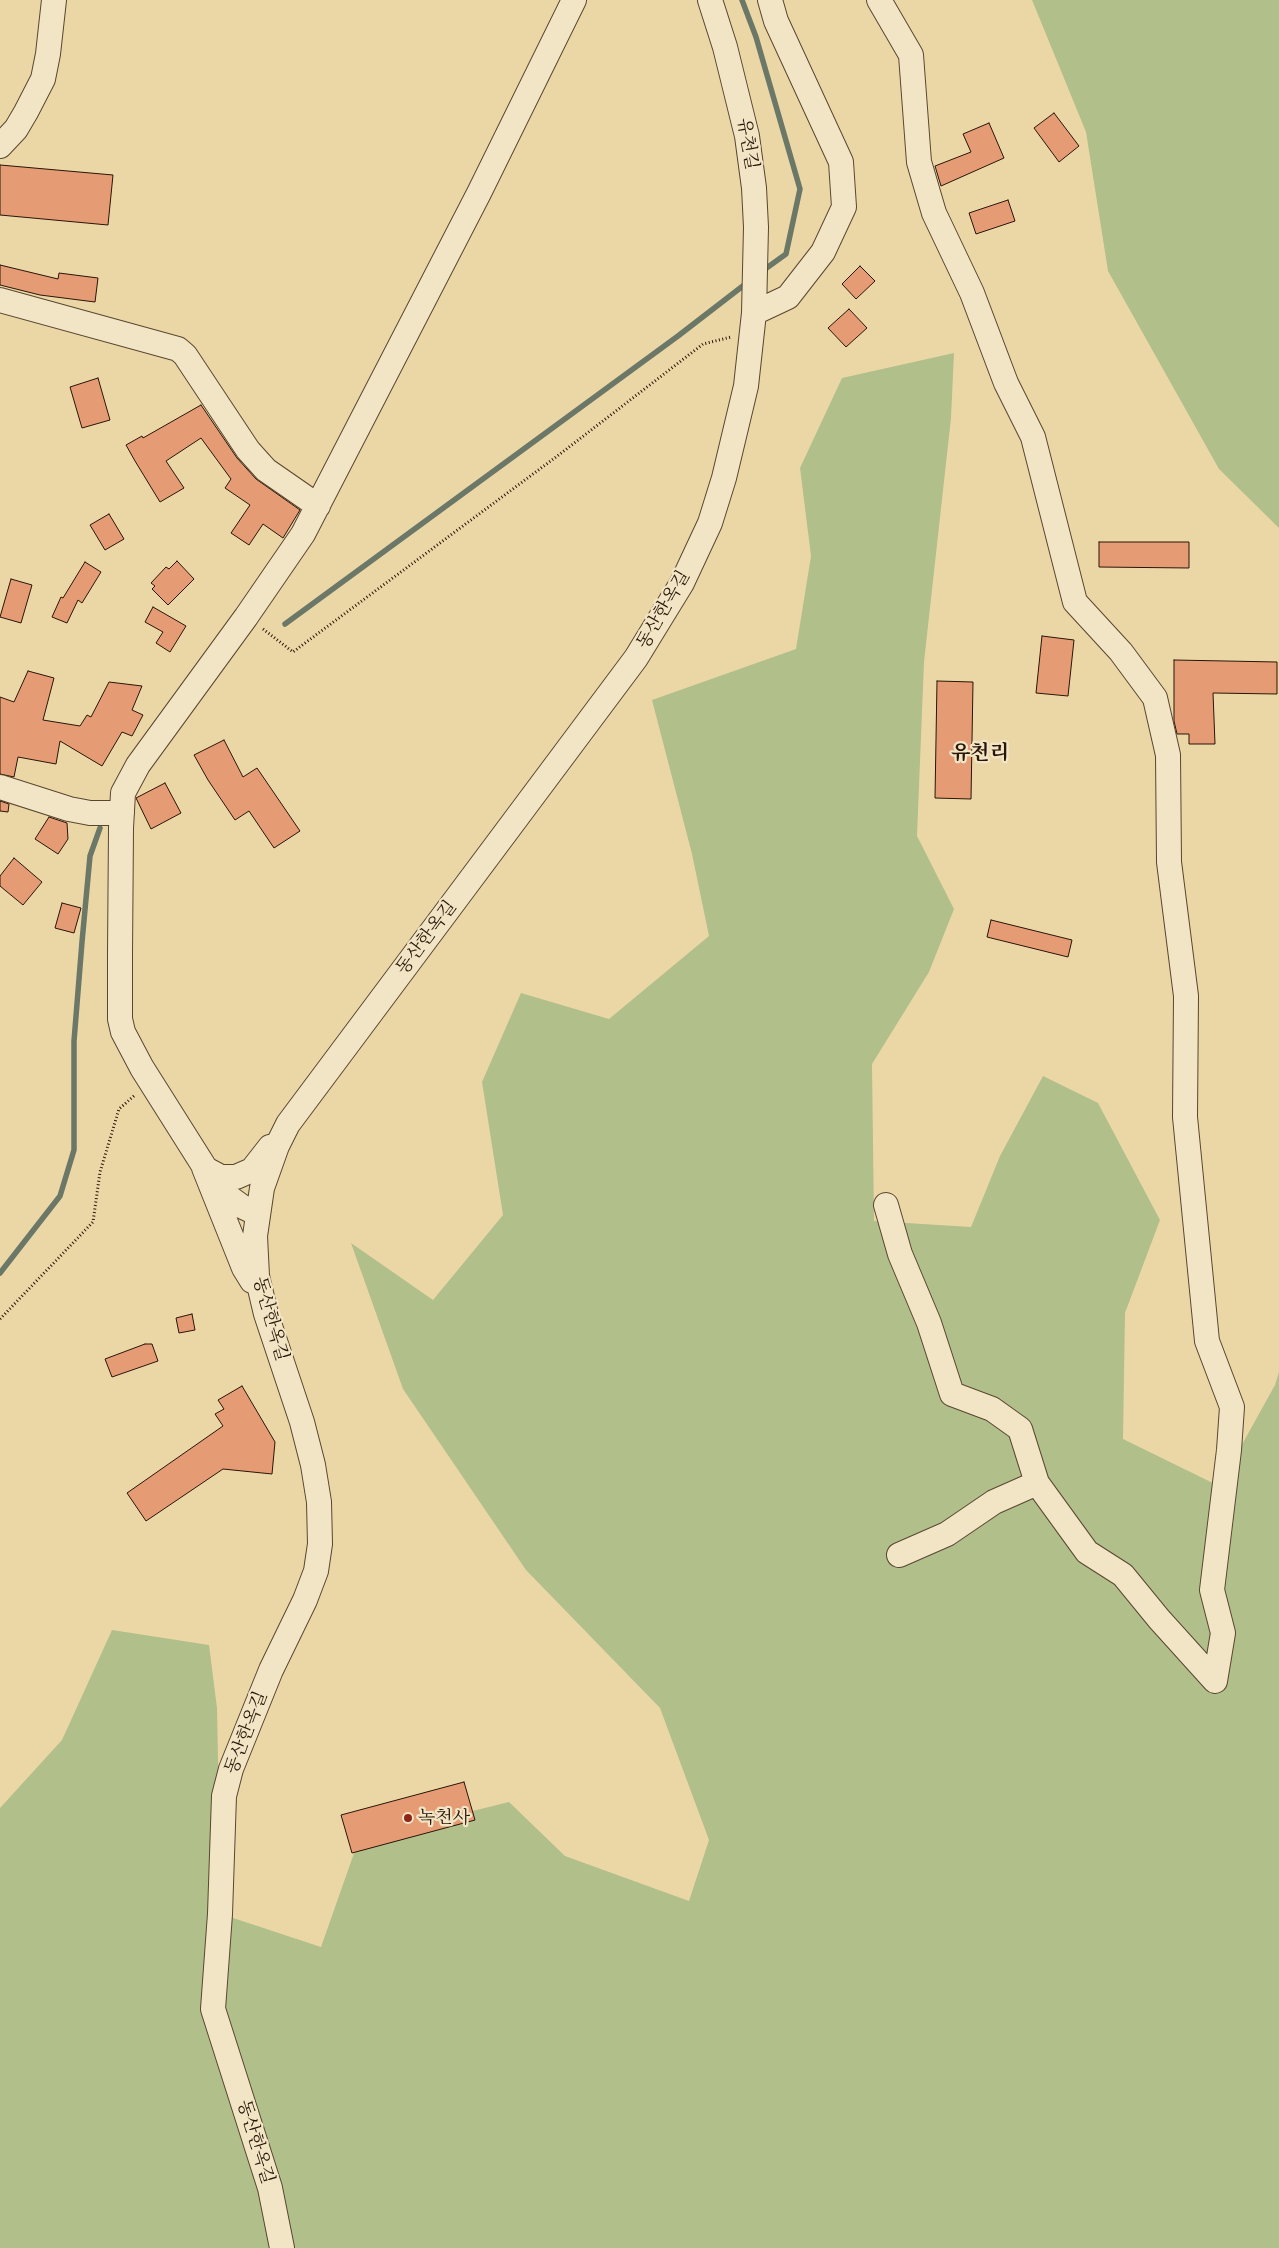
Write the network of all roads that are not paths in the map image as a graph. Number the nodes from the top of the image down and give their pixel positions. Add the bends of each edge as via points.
1 (54, 0) edge
2 (574, 0) edge
3 (710, 0) edge
4 (770, 0) edge
5 (879, 0) edge
6 (0, 146) edge
7 (0, 300) edge
8 (754, 313) junction
9 (318, 506) junction
10 (0, 787) edge
11 (122, 813) junction
12 (288, 1124) junction
13 (204, 1168) junction
14 (886, 1205) dead end
15 (258, 1214) junction
16 (261, 1296) junction
17 (1037, 1483) junction
18 (899, 1555) dead end
19 (282, 2248) edge

1 - 6 street via 43,79 16,129
2 - 9 street
3 - 8 street, 유천길 via 747,136 754,188
4 - 8 street via 776,21 842,162 844,207 823,252 788,297
5 - 17 street via 911,54 919,162 934,212 972,292 1006,383 1034,437 1075,602 1121,652 1156,698 1168,756 1169,862 1186,996 1185,1116 1206,1341 1232,1407 1230,1450 1212,1590 1223,1633 1215,1680 1123,1575 1087,1552
7 - 9 street via 178,349 248,450 266,470
8 - 12 street, 동산한옥길 via 741,415 710,523 682,583 636,658 586,728
9 - 11 street via 303,534 246,617 130,779 123,793
10 - 11 street via 69,809
11 - 13 street via 120,1019 128,1044
12 - 13 street via 257,1165 244,1175 228,1178
12 - 15 street, 동산한옥길 via 266,1172
13 - 15 street via 219,1190
13 - 16 street via 244,1268
14 - 17 street via 900,1254 928,1322 952,1394 992,1410 1020,1429
15 - 16 street, 동산한옥길 via 255,1261
16 - 19 street, 동산한옥길 via 313,1465 319,1502 320,1544 316,1571 305,1600 268,1679 231,1769 224,1796 213,2009 270,2188
17 - 18 street via 994,1502 947,1534

